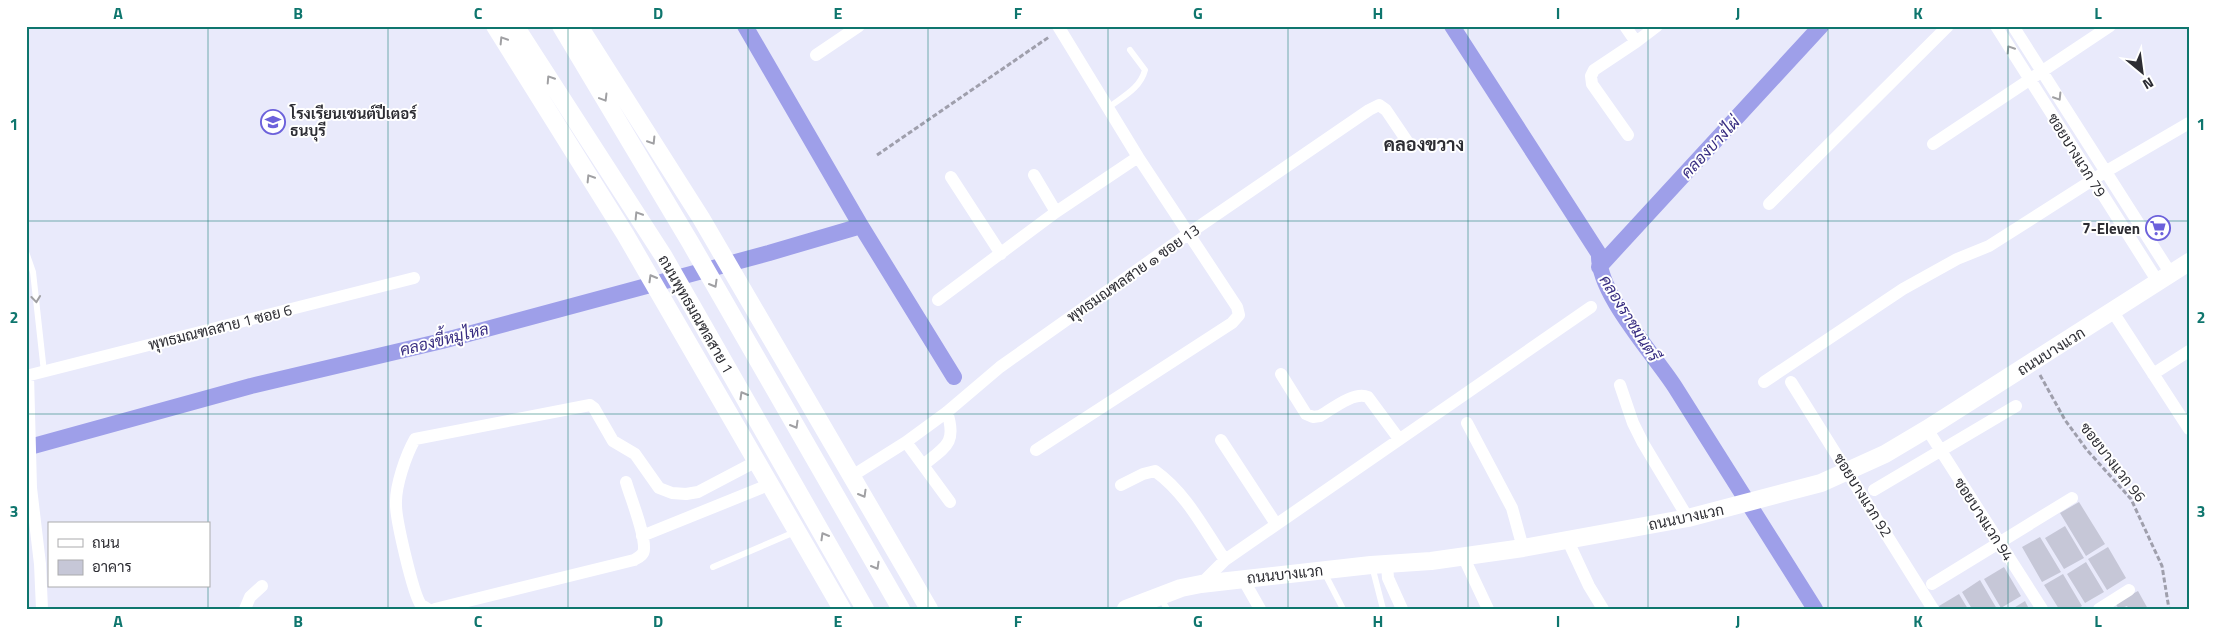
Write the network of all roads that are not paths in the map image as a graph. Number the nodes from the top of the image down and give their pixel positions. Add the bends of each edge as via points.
1 (495, 26) edge
2 (515, 26) edge
3 (561, 26) edge
4 (579, 26) edge
5 (859, 26) edge
6 (1625, 26) edge
7 (1657, 26) edge
8 (1948, 26) edge
9 (1996, 26) edge
10 (2013, 26) edge
11 (2110, 26) edge
12 (1059, 28) edge
13 (1636, 42) junction
14 (1130, 50) dead end
15 (816, 55) dead end
16 (2042, 71) junction
17 (2029, 80) junction
18 (1108, 108) junction
19 (2189, 123) edge
20 (1628, 135) dead end
21 (1409, 144) dead end
22 (1933, 144) dead end
23 (1138, 156) junction
24 (2105, 172) junction
25 (1034, 175) dead end
26 (951, 177) dead end
27 (2093, 180) junction
28 (1768, 204) dead end
29 (1056, 212) junction
30 (1188, 234) junction
31 (26, 252) edge
32 (1001, 254) junction
33 (2189, 262) edge
34 (414, 278) dead end
35 (2165, 278) junction
36 (938, 300) dead end
37 (1591, 307) dead end
38 (2113, 312) junction
39 (2189, 351) edge
40 (44, 372) junction
41 (1280, 374) dead end
42 (2153, 374) junction
43 (27, 375) edge
44 (1764, 382) dead end
45 (1791, 382) dead end
46 (1620, 385) dead end
47 (2016, 406) dead end
48 (948, 412) junction
49 (1467, 423) dead end
50 (1927, 429) junction
51 (2189, 429) edge
52 (1399, 439) junction
53 (1221, 440) dead end
54 (906, 442) junction
55 (1036, 450) dead end
56 (1941, 452) junction
57 (757, 461) junction
58 (923, 465) junction
59 (1849, 472) junction
60 (852, 476) junction
61 (626, 482) dead end
62 (771, 484) junction
63 (1120, 485) dead end
64 (1874, 490) dead end
65 (2072, 498) dead end
66 (950, 502) dead end
67 (1688, 518) junction
68 (1276, 524) junction
69 (798, 531) junction
70 (642, 536) junction
71 (1568, 540) junction
72 (1999, 543) junction
73 (1523, 548) junction
74 (1463, 556) junction
75 (1225, 560) junction
76 (1379, 565) junction
77 (713, 567) dead end
78 (1323, 570) junction
79 (824, 578) junction
80 (1243, 579) junction
81 (1201, 584) junction
82 (1932, 584) dead end
83 (262, 586) dead end
84 (2129, 590) dead end
85 (1164, 602) edge
86 (925, 606) edge
87 (1929, 607) edge
88 (42, 609) edge
89 (245, 609) edge
90 (428, 609) edge
91 (435, 609) edge
92 (842, 609) edge
93 (850, 609) edge
94 (865, 609) edge
95 (901, 609) edge
96 (1126, 609) edge
97 (1260, 609) edge
98 (1343, 609) edge
99 (1383, 609) edge
100 (1402, 609) edge
101 (1488, 609) edge
102 (1603, 609) edge
103 (2042, 609) edge
104 (2099, 609) edge

57 -> 1 main road, ถนนพุทธมณฑลสาย 1 via 625,234
94 -> 2 main road, ถนนพุทธมณฑลสาย 1 via 664,257
3 -> 95 main road, ถนนพุทธมณฑลสาย 1 via 690,242
4 -> 60 main road via 701,218
5 - 15 street
6 - 13 street
7 - 13 street
8 - 28 street
17 -> 9 street, ซอยบางแวก 79
10 - 16 street, ซอยบางแวก 79
11 - 16 street
12 - 18 street
13 - 20 street via 1594,70 1591,76 1592,84
14 - 18 lane via 1145,70 1143,78
16 - 17 street
16 -> 24 street, ซอยบางแวก 79
17 - 22 street
17 - 27 street, ซอยบางแวก 79
18 - 23 street
19 - 24 street
21 - 30 street, พุทธมณฑลสาย ๑ ซอย 13 via 1386,110 1379,106 1360,115
23 - 29 street
23 - 30 street
24 - 27 street
24 - 35 street, ซอยบางแวก 79
25 - 29 street
26 - 32 street
27 - 35 street, ซอยบางแวก 79
27 - 44 street via 1989,246 1957,259 1903,289
29 - 32 street
30 - 48 street, พุทธมณฑลสาย ๑ ซอย 13 via 1000,367
30 - 55 street via 1238,307 1238,315 1232,323
31 -> 40 lane via 33,272
32 - 36 street
33 - 35 main road, ถนนบางแวก
34 - 40 street, พุทธมณฑลสาย 1 ซอย 6
35 - 38 main road, ถนนบางแวก
37 - 52 street
38 - 42 street
38 - 50 main road, ถนนบางแวก
39 - 42 street
40 - 43 street, พุทธมณฑลสาย 1 ซอย 6
41 - 52 street via 1306,414 1320,416 1363,395 1368,397
42 - 51 street
43 - 88 street via 31,488
45 - 59 street, ซอยบางแวก 92
46 - 67 street via 1643,443
47 - 56 street
48 - 54 street, พุทธมณฑลสาย ๑ ซอย 13
48 - 58 street via 952,438
49 - 73 street via 1512,508
50 - 56 street, ซอยบางแวก 94
50 - 59 main road, ถนนบางแวก
52 - 68 street
53 - 68 street
54 - 58 street
54 - 60 street, พุทธมณฑลสาย ๑ ซอย 13
56 - 64 street
56 - 72 street, ซอยบางแวก 94
57 - 62 main road, ถนนพุทธมณฑลสาย 1
57 - 90 street via 698,492 686,494 659,488 635,454 613,441 590,404 415,439 401,473 395,504 408,568 421,604
58 - 66 street
59 - 67 main road, ถนนบางแวก via 1797,490
59 - 87 street, ซอยบางแวก 92
60 -> 86 main road
61 - 70 street
62 - 69 main road, ถนนพุทธมณฑลสาย 1
62 - 70 street
63 - 75 street via 1155,471 1177,490
65 - 72 street
67 - 71 main road, ถนนบางแวก
68 - 75 street
69 - 77 lane
69 - 79 main road, ถนนพุทธมณฑลสาย 1
70 - 91 street via 644,550 634,560
71 - 73 main road, ถนนบางแวก
71 - 102 street
72 - 82 street
72 - 103 street, ซอยบางแวก 94
73 - 74 main road, ถนนบางแวก
74 - 76 main road, ถนนบางแวก
74 - 101 street
75 - 81 street
76 - 78 main road, ถนนบางแวก
76 - 99 lane
76 - 100 street
78 - 80 main road, ถนนบางแวก
78 - 98 lane
79 - 92 main road, ถนนพุทธมณฑลสาย 1
79 - 93 main road
80 - 81 main road, ถนนบางแวก
80 - 97 street
81 - 85 main road, ถนนบางแวก
83 - 89 street via 250,596
84 - 104 street
85 - 96 main road, ถนนบางแวก

